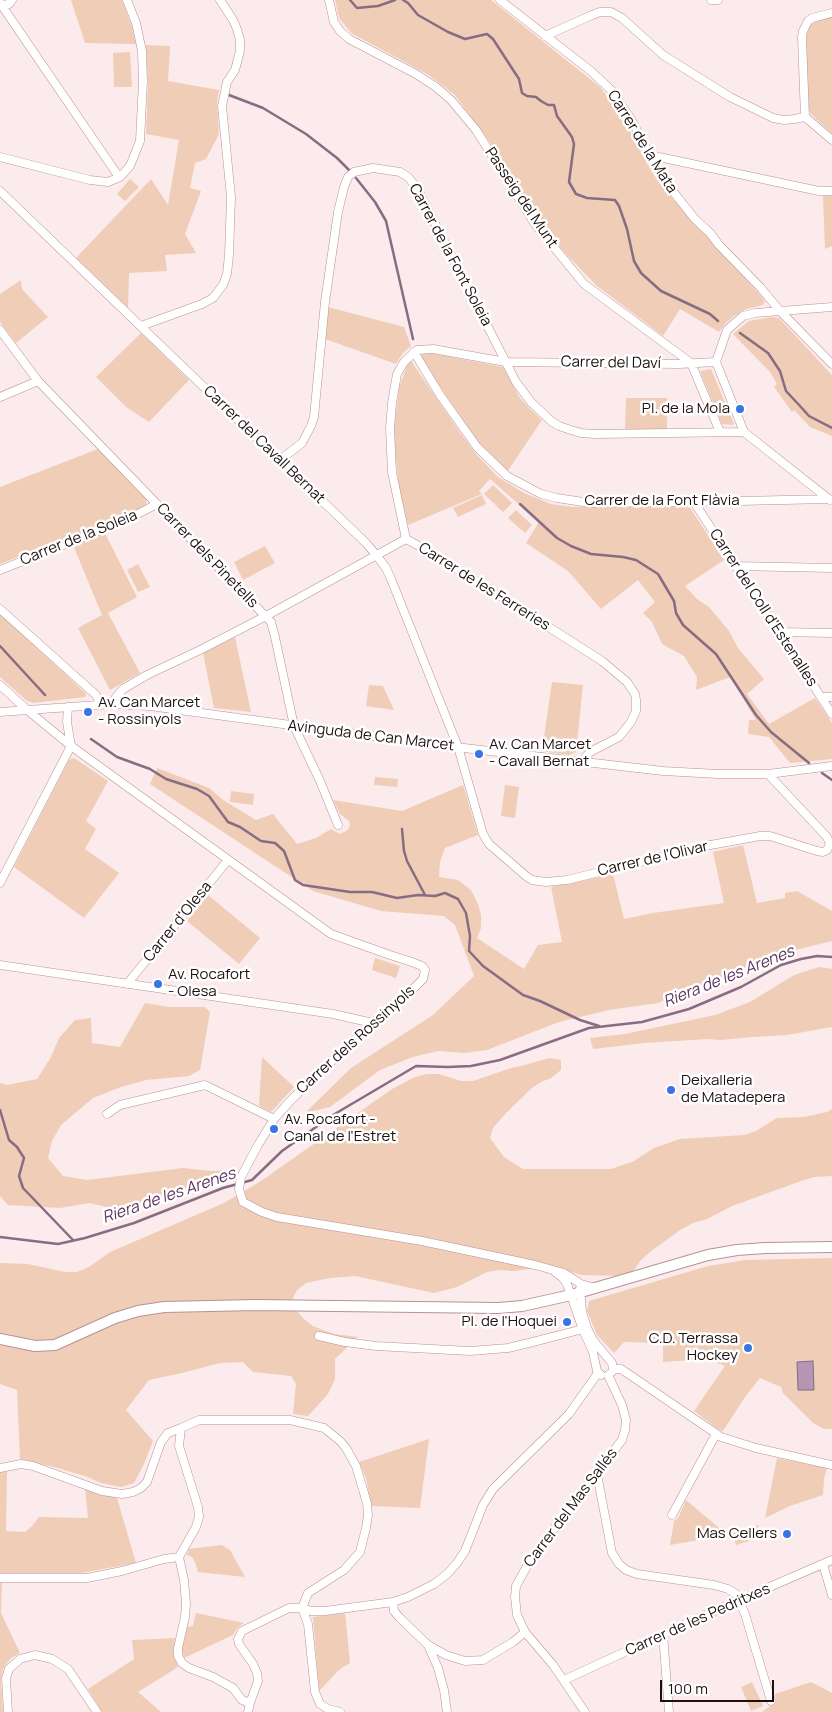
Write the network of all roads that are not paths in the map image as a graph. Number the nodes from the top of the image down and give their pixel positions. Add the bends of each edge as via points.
1 (12, 0) edge
2 (127, 0) edge
3 (220, 0) edge
4 (329, 0) edge
5 (500, 0) edge
6 (711, 0) edge
7 (718, 0) edge
8 (1, 4) edge
9 (832, 13) edge
10 (545, 36) junction
11 (806, 117) junction
12 (832, 140) edge
13 (0, 157) edge
14 (652, 159) junction
15 (119, 178) junction
16 (0, 191) edge
17 (832, 191) edge
18 (832, 307) edge
19 (780, 311) junction
20 (140, 326) junction
21 (0, 330) edge
22 (414, 352) junction
23 (506, 362) junction
24 (716, 362) junction
25 (691, 363) junction
26 (832, 364) edge
27 (38, 382) junction
28 (0, 397) edge
29 (720, 432) junction
30 (744, 432) junction
31 (280, 460) junction
32 (831, 500) edge
33 (694, 502) junction
34 (157, 504) junction
35 (406, 539) junction
36 (377, 556) junction
37 (735, 566) junction
38 (832, 568) edge
39 (0, 570) edge
40 (0, 609) edge
41 (266, 616) junction
42 (779, 632) junction
43 (832, 633) edge
44 (0, 685) edge
45 (822, 697) junction
46 (832, 697) edge
47 (112, 704) junction
48 (101, 705) junction
49 (68, 707) junction
50 (26, 709) junction
51 (0, 712) edge
52 (832, 714) edge
53 (294, 726) junction
54 (71, 746) junction
55 (458, 747) junction
56 (581, 762) junction
57 (832, 766) edge
58 (768, 774) junction
59 (338, 825) dead end
60 (228, 860) junction
61 (0, 883) edge
62 (0, 965) edge
63 (127, 984) junction
64 (373, 1023) junction
65 (106, 1114) dead end
66 (274, 1119) junction
67 (832, 1247) edge
68 (568, 1279) junction
69 (598, 1288) junction
70 (581, 1292) junction
71 (571, 1295) junction
72 (555, 1300) junction
73 (585, 1329) junction
74 (319, 1336) dead end
75 (0, 1339) edge
76 (608, 1359) junction
77 (597, 1369) junction
78 (611, 1372) junction
79 (181, 1428) junction
80 (716, 1434) junction
81 (832, 1464) edge
82 (0, 1468) edge
83 (597, 1474) junction
84 (672, 1515) dead end
85 (179, 1557) junction
86 (832, 1560) edge
87 (823, 1564) junction
88 (0, 1578) edge
89 (832, 1595) edge
90 (740, 1600) junction
91 (393, 1602) junction
92 (302, 1608) junction
93 (525, 1632) junction
94 (663, 1634) junction
95 (428, 1645) junction
96 (564, 1680) junction
97 (771, 1701) dead end
98 (250, 1703) junction
99 (8, 1712) edge
100 (97, 1712) edge
101 (248, 1712) edge
102 (340, 1712) edge
103 (447, 1712) edge
104 (585, 1712) edge
105 (669, 1712) edge

1 - 8 street
2 - 15 street via 142,51 144,99 140,141 130,166
3 - 20 street via 233,20 240,40 240,51 227,82 222,106 231,196 227,274 213,298
4 - 25 street, Passeig del Munt via 334,22 340,31 416,74 451,100 476,130 535,224 584,284
5 - 10 street, Carrer de la Mata
6 - 7 street
8 - 15 street
9 - 11 street via 812,18 803,32
10 - 11 street via 592,14 611,12 663,55 730,97 772,118
10 - 14 street, Carrer de la Mata via 612,91
11 - 12 street
13 - 15 street via 90,180 108,182
14 - 17 street via 659,157 819,191
14 - 19 street, Carrer de la Mata via 664,181 695,219
16 - 20 street, Carrer del Cavall Bernat
18 - 19 street
19 - 24 street via 743,316 727,330
19 - 26 street, Carrer de la Mata
20 - 31 street, Carrer del Cavall Bernat
21 - 27 street, Carrer dels Pinetells
22 - 23 street, Carrer del Daví via 425,348
22 - 33 street, Carrer de la Font Flàvia via 477,447 507,476 530,489 557,498 590,503
22 - 35 street via 397,374 390,428 392,472
23 - 25 street, Carrer del Daví
23 - 29 street, Carrer de la Font Soleia via 531,402 559,426 594,434
23 - 31 street, Carrer de la Font Soleia via 408,177 392,170 373,168 354,172 348,177 338,212 314,417 302,443
24 - 25 street, Carrer del Daví
24 - 30 street
25 - 29 street
27 - 28 street
27 - 34 street, Carrer dels Pinetells
29 - 30 street, Carrer de la Font Soleia
30 - 32 street
31 - 36 street, Carrer del Cavall Bernat
32 - 33 street, Carrer de la Font Flàvia
33 - 37 street, Carrer del Coll d'Estenalles
34 - 39 street, Carrer de la Soleia via 124,521
34 - 41 street, Carrer dels Pinetells
35 - 36 street, Carrer de les Ferreries
35 - 56 street, Carrer de les Ferreries via 602,661 627,682 636,700 631,722 618,737 590,752
36 - 41 street, Carrer de les Ferreries
36 - 55 street, Carrer del Cavall Bernat via 392,579
37 - 38 street
37 - 42 street, Carrer del Coll d'Estenalles
40 - 48 street via 96,695
41 - 47 street, Carrer de les Ferreries via 147,675 123,689
41 - 53 street, Carrer dels Pinetells via 275,637
42 - 43 street
42 - 45 street, Carrer del Coll d'Estenalles
44 - 50 street, Carrer dels Rossinyols
45 - 46 street
45 - 52 street, Carrer del Coll d'Estenalles
47 - 48 street, Avinguda de Can Marcet
47 - 53 street, Avinguda de Can Marcet via 150,706
48 - 49 street, Avinguda de Can Marcet
49 - 50 street, Avinguda de Can Marcet
49 - 54 street
50 - 51 street, Avinguda de Can Marcet
50 - 54 street, Carrer dels Rossinyols
53 - 55 street, Avinguda de Can Marcet
53 - 59 street, Carrer dels Pinetells
54 - 60 street, Carrer dels Rossinyols
54 - 61 street
55 - 56 street, Avinguda de Can Marcet
55 - 58 street, Carrer de l'Olivar via 477,817 489,844 526,876 540,882 566,880 760,836 826,851 830,846 827,836
56 - 58 street, Avinguda de Can Marcet via 663,771
57 - 58 street, Avinguda de Can Marcet
60 - 63 street, Carrer d'Olesa
60 - 64 street, Carrer dels Rossinyols via 330,934 424,968 426,974 423,979
62 - 63 street
63 - 64 street via 333,1014
64 - 66 street, Carrer dels Rossinyols
65 - 66 street via 120,1106 205,1085
66 - 68 street, Carrer dels Rossinyols via 239,1183 243,1202 252,1208 277,1216 422,1241 564,1273
67 - 69 street via 736,1250 708,1255
68 - 69 street, Carrer dels Rossinyols
68 - 70 street via 578,1284
68 - 71 street
68 - 72 street
69 - 70 street
70 - 71 street
70 - 73 street
71 - 72 street
71 - 73 street
72 - 75 street via 498,1308 164,1307 114,1318 55,1345 35,1346
73 - 74 street via 508,1348 470,1351 376,1346
73 - 76 street
73 - 77 street
76 - 77 street via 601,1359
76 - 78 street via 612,1363
77 - 78 street via 602,1375
77 - 91 street via 569,1414 493,1489 457,1563 434,1584
78 - 80 street via 621,1369
78 - 83 street, Carrer del Mas Sallés via 626,1420 625,1430 622,1440
79 - 82 street via 168,1433 161,1442 147,1482 133,1492 102,1491 33,1466 21,1464
79 - 85 street via 179,1446 198,1517
79 - 92 street via 199,1420 290,1420 324,1428 346,1448 356,1466 367,1503 364,1539 353,1561 308,1593
80 - 81 street via 756,1448
80 - 84 street
83 - 90 street via 612,1553 619,1564 637,1574 728,1589
83 - 93 street, Carrer del Mas Sallés via 531,1559 516,1586 515,1605
85 - 88 street via 87,1578
85 - 98 street via 186,1603 178,1656 188,1668 228,1684 242,1700
86 - 87 street, Carrer de les Pedritxes
87 - 89 street
87 - 90 street, Carrer de les Pedritxes
90 - 94 street, Carrer de les Pedritxes
90 - 97 street
91 - 92 street via 325,1611
91 - 95 street via 399,1618
92 - 98 street via 289,1608 239,1635 240,1644 257,1673 258,1681
92 - 102 street via 308,1624 315,1692 320,1704
93 - 95 street via 477,1662 456,1658
93 - 96 street, Carrer del Mas Sallés
94 - 96 street, Carrer de les Pedritxes
94 - 105 street
95 - 103 street via 438,1668
96 - 104 street, Carrer del Mas Sallés
98 - 101 street
99 - 100 street via 6,1678 9,1669 20,1658 35,1655 52,1659 68,1669

